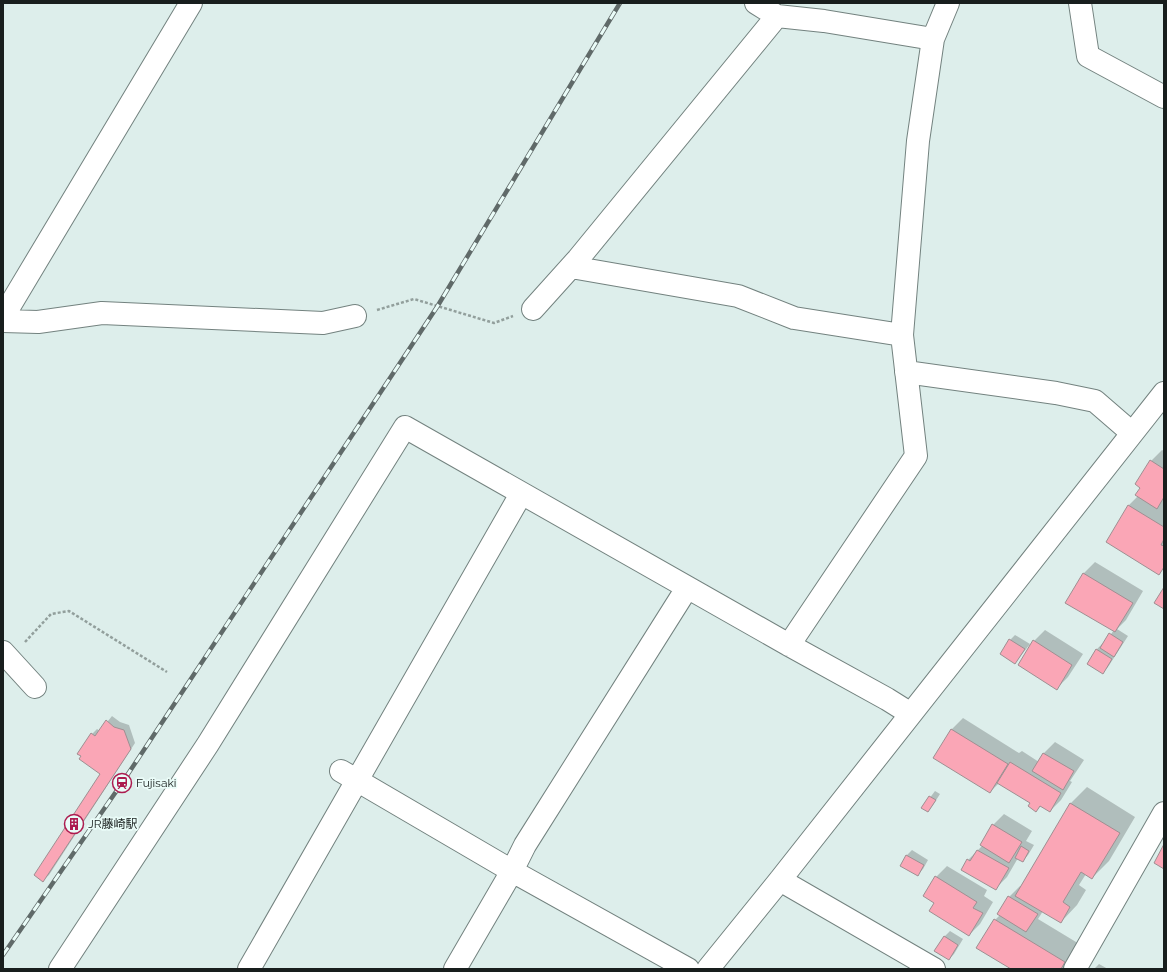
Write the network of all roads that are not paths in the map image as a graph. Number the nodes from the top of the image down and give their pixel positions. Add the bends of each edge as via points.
1 (191, 3) edge
2 (756, 3) edge
3 (948, 3) edge
4 (1080, 3) edge
5 (777, 16) junction
6 (933, 39) junction
7 (1164, 97) edge
8 (571, 267) junction
9 (533, 309) road end
10 (355, 316) road end
11 (3, 317) edge
12 (3, 321) edge
13 (902, 335) junction
14 (906, 372) junction
15 (1161, 401) edge
16 (1132, 433) junction
17 (521, 494) junction
18 (687, 588) junction
19 (789, 645) junction
20 (6, 656) edge
21 (35, 687) dead end
22 (910, 714) junction
23 (349, 775) junction
24 (1164, 813) edge
25 (512, 871) junction
26 (780, 880) junction
27 (60, 969) edge
28 (249, 969) edge
29 (455, 969) edge
30 (688, 969) edge
31 (708, 969) edge
32 (934, 969) edge
33 (1075, 969) edge

1 - 11 street
2 - 5 street
3 - 6 street
4 - 7 street via 1088,56
5 - 6 street
5 - 8 street
6 - 13 street via 918,141
8 - 9 street
8 - 13 street via 738,296 794,318
10 - 12 street via 323,323 102,313 38,322
13 - 14 street
14 - 16 street via 1095,401
14 - 19 street via 916,456
15 - 16 street
16 - 22 street
17 - 18 street
17 - 23 street
17 - 27 street via 405,427 208,744
18 - 19 street
18 - 25 street via 525,845
19 - 22 street
20 - 21 street
22 - 26 street
23 - 25 street
23 - 28 street
24 - 33 street
25 - 29 street
25 - 30 street
26 - 31 street
26 - 32 street

